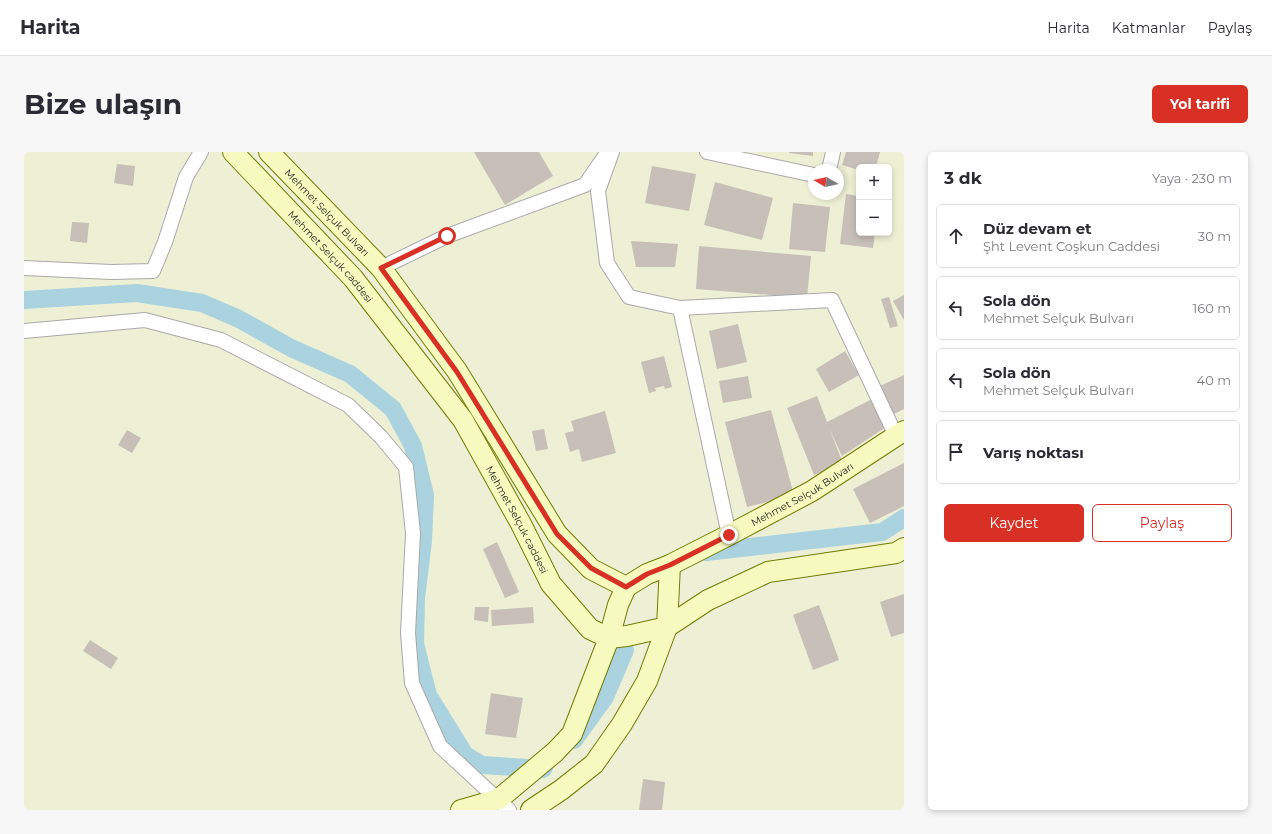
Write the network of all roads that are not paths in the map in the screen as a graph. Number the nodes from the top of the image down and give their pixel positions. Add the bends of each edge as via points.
1 (201, 152) edge
2 (234, 152) edge
3 (269, 152) edge
4 (608, 152) edge
5 (612, 152) edge
6 (707, 152) edge
7 (833, 152) edge
8 (830, 164) edge
9 (808, 174) edge
10 (24, 268) edge
11 (381, 268) junction
12 (680, 308) junction
13 (24, 331) edge
14 (900, 434) edge
15 (729, 535) junction
16 (904, 548) edge
17 (670, 565) junction
18 (626, 587) junction
19 (667, 627) junction
20 (609, 638) junction
21 (504, 805) edge
22 (461, 810) edge
23 (531, 810) edge

1 - 10 street via 186,177 153,271
2 - 20 main road, Mehmet Selçuk caddesi via 352,278 463,420 551,584 590,629
3 - 11 main road, Mehmet Selçuk Bulvarı
4 - 11 street via 585,185 447,236
5 - 12 street via 598,191 607,263 629,297
6 - 9 street
7 - 8 street
11 - 18 main road, Mehmet Selçuk Bulvarı via 457,372 557,534 591,568
12 - 14 street via 832,300
12 - 15 street
13 - 21 street via 145,320 221,340 348,405 381,437 406,467 413,533 408,633 412,683 440,746
14 - 15 main road, Mehmet Selçuk Bulvarı via 812,491
15 - 17 main road, Mehmet Selçuk Bulvarı
16 - 19 main road via 896,553 768,572 708,600
17 - 18 main road, Mehmet Selçuk Bulvarı via 647,574
17 - 19 main road
18 - 20 main road
19 - 20 main road
19 - 23 main road via 647,681 622,724 594,764
20 - 21 main road via 572,734
21 - 22 main road

